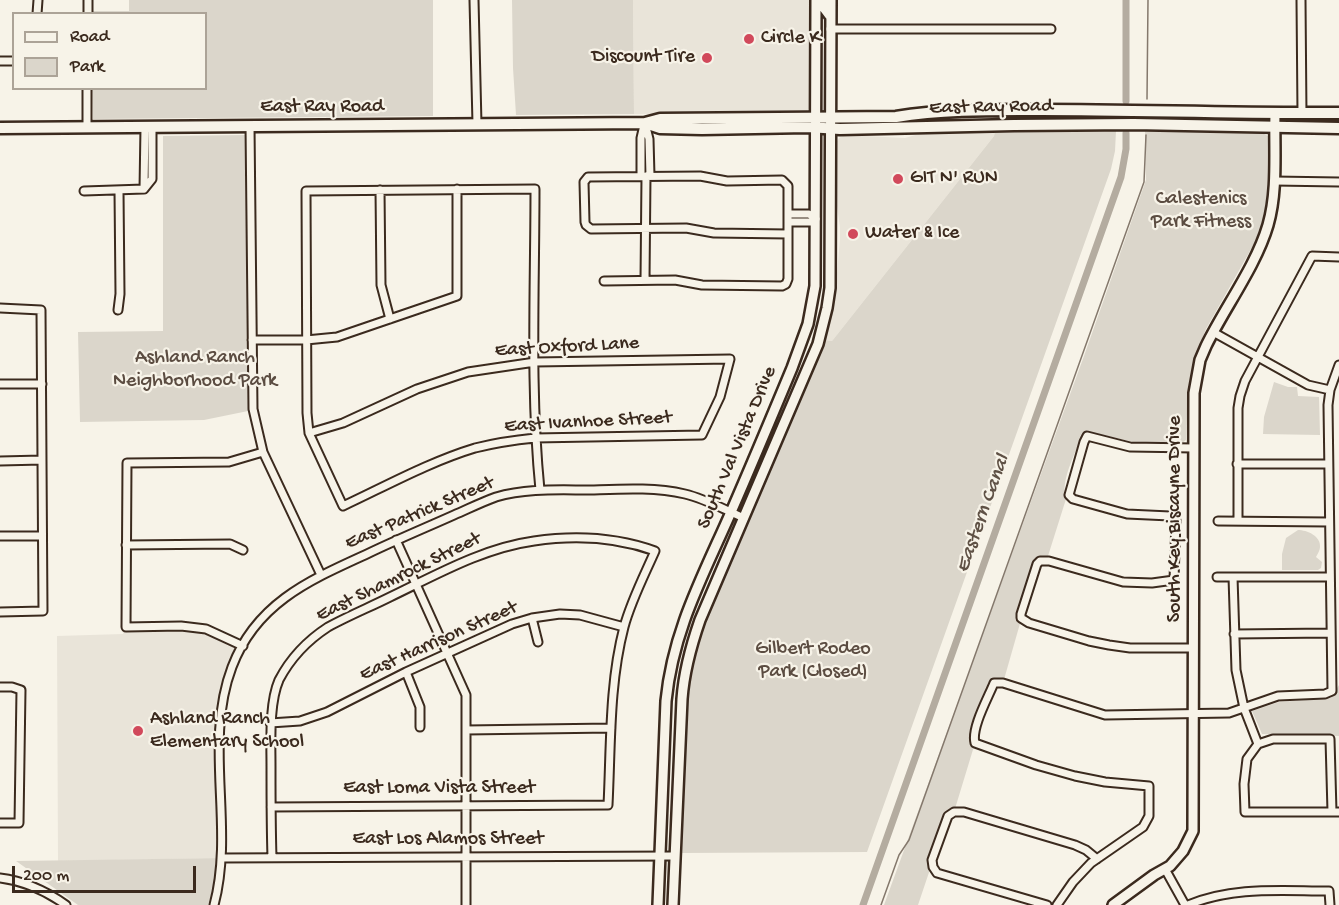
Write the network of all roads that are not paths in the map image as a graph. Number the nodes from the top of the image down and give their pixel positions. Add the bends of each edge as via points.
1 (474, 0) edge
2 (816, 0) edge
3 (824, 0) edge
4 (831, 0) edge
5 (1301, 0) edge
6 (830, 16) junction
7 (830, 29) junction
8 (1051, 29) dead end
9 (87, 90) edge
10 (1016, 110) junction
11 (1339, 113) edge
12 (1275, 114) junction
13 (1302, 114) junction
14 (645, 123) junction
15 (817, 123) junction
16 (830, 123) junction
17 (477, 124) junction
18 (250, 126) junction
19 (972, 126) junction
20 (149, 127) junction
21 (0, 128) edge
22 (87, 128) junction
23 (1274, 128) junction
24 (1339, 128) edge
25 (645, 176) junction
26 (1274, 181) junction
27 (1339, 182) edge
28 (457, 189) junction
29 (119, 190) junction
30 (380, 190) junction
31 (84, 191) dead end
32 (788, 214) junction
33 (816, 219) junction
34 (831, 219) junction
35 (788, 222) junction
36 (645, 228) junction
37 (788, 234) junction
38 (1339, 257) edge
39 (645, 280) junction
40 (604, 281) dead end
41 (0, 308) edge
42 (118, 310) dead end
43 (390, 319) junction
44 (1213, 332) junction
45 (252, 340) junction
46 (306, 340) junction
47 (1259, 357) junction
48 (535, 362) junction
49 (1339, 365) edge
50 (790, 373) junction
51 (804, 378) junction
52 (0, 384) edge
53 (42, 384) junction
54 (1330, 390) junction
55 (309, 433) junction
56 (702, 435) joint
57 (535, 438) junction
58 (1194, 448) junction
59 (263, 452) junction
60 (42, 460) junction
61 (0, 461) edge
62 (1237, 464) junction
63 (1328, 464) junction
64 (540, 490) junction
65 (731, 512) junction
66 (744, 518) junction
67 (1218, 521) dead end
68 (1238, 521) junction
69 (1329, 522) junction
70 (0, 536) edge
71 (42, 536) junction
72 (396, 540) junction
73 (126, 545) junction
74 (243, 550) dead end
75 (321, 575) junction
76 (1217, 577) dead end
77 (1233, 577) junction
78 (1330, 577) junction
79 (416, 585) junction
80 (0, 612) edge
81 (532, 618) junction
82 (624, 627) junction
83 (1330, 633) junction
84 (1234, 634) junction
85 (538, 642) dead end
86 (243, 646) junction
87 (1193, 648) junction
88 (448, 653) junction
89 (406, 672) junction
90 (0, 687) edge
91 (1244, 708) junction
92 (1194, 714) junction
93 (270, 723) junction
94 (420, 727) dead end
95 (611, 728) junction
96 (466, 730) junction
97 (1258, 744) junction
98 (466, 806) junction
99 (271, 807) junction
100 (1336, 812) edge
101 (0, 823) edge
102 (466, 856) junction
103 (659, 856) junction
104 (674, 856) junction
105 (272, 857) junction
106 (222, 858) junction
107 (1097, 859) junction
108 (1166, 869) junction
109 (0, 878) edge
110 (659, 904) edge
111 (66, 905) edge
112 (214, 905) edge
113 (466, 905) edge
114 (673, 905) edge
115 (1047, 905) edge
116 (1057, 905) edge
117 (1113, 905) edge
118 (1186, 905) edge
119 (1330, 905) edge

1 - 17 street
2 - 15 main road, South Val Vista Drive
3 - 6 main road
4 - 6 main road, South Val Vista Drive
5 - 13 street
6 - 7 main road, South Val Vista Drive
7 - 8 street
7 - 16 main road, South Val Vista Drive
9 - 22 street
10 - 12 main road, East Ray Road
10 - 16 main road, East Ray Road via 921,112
10 - 19 main road via 1004,117 980,118
11 - 13 main road, East Ray Road
12 - 13 main road, East Ray Road
12 - 23 main road, South Key Biscayne Drive
14 - 15 main road, East Ray Road via 660,119
14 - 17 main road, East Ray Road
14 - 25 street via 649,139
15 - 16 main road, East Ray Road
15 - 33 main road, South Val Vista Drive
16 - 19 main road, East Ray Road
16 - 34 main road, South Val Vista Drive
17 - 18 main road, East Ray Road
18 - 20 main road, East Ray Road
18 - 45 street
19 - 23 main road, East Ray Road via 1134,124
20 - 22 main road, East Ray Road
20 - 29 street via 144,189
21 - 22 main road, East Ray Road
23 - 24 main road, East Ray Road
23 - 26 main road, South Key Biscayne Drive
25 - 32 street via 785,182
25 - 36 street
25 - 36 street via 591,176 584,182 588,227
26 - 27 street
26 - 44 main road, South Key Biscayne Drive via 1271,210 1259,248
28 - 30 street
28 - 43 street via 457,296
28 - 48 street via 535,189
29 - 31 street
29 - 42 street
30 - 43 street via 381,285
30 - 46 street via 306,191
32 - 33 street via 810,213
32 - 35 street
33 - 34 main road
33 - 35 street
33 - 50 main road, South Val Vista Drive via 812,305
34 - 51 main road, South Val Vista Drive via 827,308
35 - 37 street
36 - 37 street via 686,228 714,234
36 - 39 street
37 - 39 street via 788,279 782,286
38 - 47 street via 1312,256
39 - 40 street
41 - 53 street via 41,310
43 - 46 street via 337,337
44 - 47 street
44 - 58 main road, South Key Biscayne Drive via 1197,373
45 - 46 street
45 - 59 street via 254,409
46 - 55 street
47 - 54 street via 1308,385
47 - 62 street via 1240,396
48 - 55 street, East Oxford Lane via 468,372
48 - 56 street, East Oxford Lane via 730,359 720,397
48 - 57 street
49 - 54 street
50 - 51 main road
50 - 65 main road, South Val Vista Drive
51 - 66 main road, South Val Vista Drive
52 - 53 street
53 - 60 street
54 - 63 street
55 - 57 street, East Ivanhoe Street via 343,506 475,448
56 - 57 street, East Ivanhoe Street
57 - 64 street
58 - 87 main road, South Key Biscayne Drive
58 - 87 street via 1130,447 1087,436 1069,495 1127,514 1170,516 1176,520 1174,580 1123,582 1040,561 1021,618 1109,645
59 - 73 street via 229,462 127,463
59 - 75 street
60 - 61 street
60 - 71 street
62 - 63 street
62 - 68 street
63 - 69 street
64 - 65 street, East Patrick Street via 650,489 687,495
64 - 72 street, East Patrick Street via 495,498
65 - 66 street, East Patrick Street
65 - 103 main road, South Val Vista Drive via 690,602 668,674
66 - 104 main road, South Val Vista Drive via 699,620 684,674
67 - 68 street
68 - 69 street
69 - 78 street
70 - 71 street
71 - 80 street via 43,611
72 - 75 street, East Patrick Street
72 - 79 street
73 - 74 street via 230,544
73 - 86 street via 126,627 206,629
75 - 86 street, East Patrick Street via 273,607
76 - 77 street
77 - 78 street
77 - 84 street
78 - 83 street
79 - 82 street, East Shamrock Street via 483,554 532,541 631,542 655,551
79 - 88 street
79 - 93 street, East Shamrock Street via 328,628 303,647 279,682
81 - 82 street, East Harrison Street via 580,615
81 - 85 street
81 - 88 street, East Harrison Street
82 - 95 street
83 - 84 street
83 - 91 street via 1332,691 1278,696
84 - 91 street
86 - 106 street, East Patrick Street via 232,665 220,713
87 - 92 main road, South Key Biscayne Drive
88 - 89 street, East Harrison Street
88 - 96 street via 466,695
89 - 93 street, East Harrison Street via 327,712 300,721
89 - 94 street via 420,707
90 - 101 street via 21,690 19,823
91 - 92 street via 1229,713
91 - 97 street
92 - 107 street via 1105,715 994,683 974,737 975,744 1075,776 1149,786 1149,816 1143,827
92 - 108 main road, South Key Biscayne Drive via 1193,831 1183,851
93 - 99 street, East Shamrock Street
95 - 96 street
95 - 98 street, East Loma Vista Street via 608,805
96 - 98 street
97 - 100 street via 1273,739 1330,739
97 - 100 street via 1247,759 1245,812
98 - 99 street, East Loma Vista Street
98 - 102 street
99 - 105 street, East Shamrock Street
102 - 103 street, East Los Alamos Street
102 - 105 street, East Los Alamos Street
102 - 113 street
103 - 104 street, East Los Alamos Street
103 - 110 main road, South Val Vista Drive
104 - 114 main road, South Val Vista Drive
105 - 106 street, East Los Alamos Street
106 - 112 street, East Patrick Street
107 - 115 street via 1075,845 964,812 948,816 933,860 937,873
107 - 116 street via 1073,882
108 - 117 main road, South Key Biscayne Drive
108 - 118 street
109 - 111 street via 45,891
118 - 119 street via 1206,897 1244,891 1329,891

